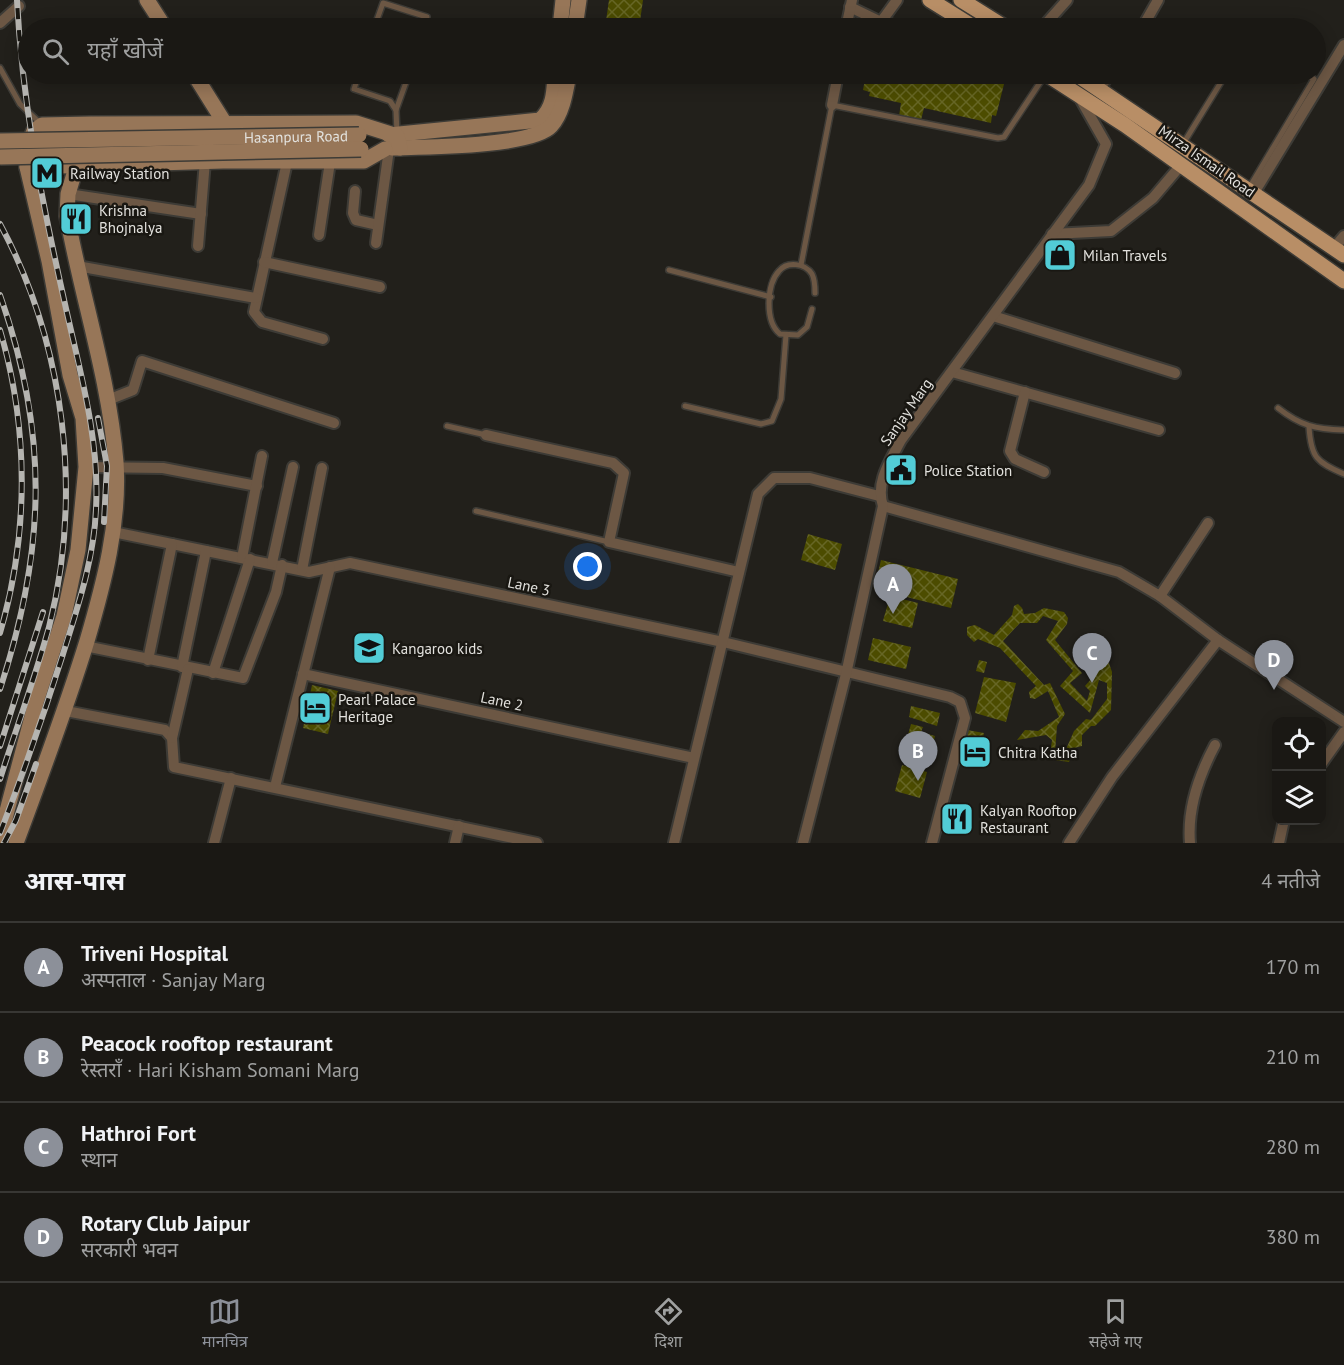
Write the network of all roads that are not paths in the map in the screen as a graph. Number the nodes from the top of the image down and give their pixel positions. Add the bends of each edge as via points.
1 (147, 0) edge
2 (563, 0) edge
3 (579, 0) edge
4 (897, 0) edge
5 (930, 0) edge
6 (961, 0) edge
7 (1067, 0) edge
8 (1158, 0) edge
9 (17, 3) edge
10 (851, 4) edge
11 (159, 18) edge
12 (378, 18) edge
13 (427, 18) edge
14 (561, 18) edge
15 (576, 18) edge
16 (872, 18) edge
17 (886, 18) edge
18 (958, 18) edge
19 (990, 18) edge
20 (1050, 18) edge
21 (1148, 18) edge
22 (0, 23) edge
23 (1344, 45) edge
24 (0, 68) edge
25 (1326, 73) edge
26 (200, 84) edge
27 (356, 84) edge
28 (405, 84) edge
29 (554, 84) edge
30 (567, 84) edge
31 (836, 84) edge
32 (1039, 84) edge
33 (1063, 84) edge
34 (1092, 84) edge
35 (1102, 84) edge
36 (1220, 84) edge
37 (1311, 84) edge
38 (1319, 84) edge
39 (1099, 88) junction
40 (1076, 92) junction
41 (832, 105) junction
42 (396, 110) junction
43 (217, 122) junction
44 (42, 125) junction
45 (0, 141) edge
46 (360, 142) junction
47 (393, 145) junction
48 (1183, 145) junction
49 (0, 157) edge
50 (213, 161) junction
51 (287, 162) junction
52 (330, 162) junction
53 (77, 164) junction
54 (1181, 165) junction
55 (27, 168) junction
56 (355, 191) dead end
57 (1251, 191) junction
58 (68, 194) junction
59 (201, 214) junction
60 (378, 225) junction
61 (1052, 234) junction
62 (319, 235) dead end
63 (1344, 236) edge
64 (376, 243) dead end
65 (198, 246) dead end
66 (1339, 252) edge
67 (264, 262) junction
68 (801, 265) junction
69 (1323, 265) junction
70 (77, 266) junction
71 (669, 270) dead end
72 (1344, 281) edge
73 (380, 287) dead end
74 (815, 293) dead end
75 (771, 297) junction
76 (256, 298) junction
77 (812, 309) dead end
78 (993, 316) junction
79 (786, 335) junction
80 (324, 339) dead end
81 (952, 372) junction
82 (1175, 373) dead end
83 (1025, 392) junction
84 (108, 400) junction
85 (685, 406) dead end
86 (1278, 408) dead end
87 (334, 423) dead end
88 (447, 426) dead end
89 (1309, 427) junction
90 (1158, 430) dead end
91 (1344, 430) edge
92 (486, 435) joint
93 (262, 456) dead end
94 (86, 467) junction
95 (293, 467) dead end
96 (116, 468) junction
97 (322, 468) dead end
98 (1044, 472) dead end
99 (1344, 474) edge
100 (257, 486) junction
101 (881, 501) junction
102 (476, 511) dead end
103 (1208, 523) dead end
104 (113, 532) junction
105 (609, 542) junction
106 (172, 544) junction
107 (206, 551) junction
108 (246, 558) junction
109 (277, 564) junction
110 (330, 567) junction
111 (302, 570) junction
112 (739, 572) junction
113 (1160, 596) junction
114 (1218, 640) junction
115 (723, 642) junction
116 (85, 646) junction
117 (148, 660) junction
118 (185, 668) junction
119 (213, 673) junction
120 (303, 674) junction
121 (846, 674) junction
122 (66, 711) junction
123 (1344, 722) edge
124 (1344, 732) edge
125 (172, 738) junction
126 (1215, 745) dead end
127 (1326, 757) edge
128 (694, 758) junction
129 (231, 778) junction
130 (275, 787) junction
131 (1283, 825) edge
132 (459, 826) junction
133 (0, 837) edge
134 (515, 841) edge
135 (16, 843) edge
136 (214, 843) edge
137 (455, 843) edge
138 (537, 843) edge
139 (674, 843) edge
140 (803, 843) edge
141 (933, 843) edge
142 (1069, 843) edge
143 (1190, 843) edge
144 (1279, 843) edge

1 - 11 street
2 - 14 street
3 - 15 street
4 - 17 street
5 - 18 main road
6 - 19 main road
7 - 20 street
8 - 21 street
9 - 22 street
10 - 16 street
12 - 13 lane via 383,3
23 - 25 street
24 - 44 lane via 20,104
26 - 43 street via 213,105
27 - 42 lane via 354,89 390,100
28 - 42 lane
29 - 47 street, Hasanpura Road via 552,102 540,120
30 - 47 street via 552,125 526,139
31 - 41 street
32 - 41 lane via 1004,137 998,138
33 - 40 main road, Mirza Ismail Road
34 - 39 main road, Mirza Ismail Road
35 - 39 street
36 - 48 lane
37 - 57 lane
38 - 57 street
39 - 48 main road, Mirza Ismail Road
40 - 54 main road, Mirza Ismail Road
40 - 61 street, Sanjay Marg via 1106,144 1089,185
41 - 68 lane
42 - 47 lane
43 - 44 street
43 - 47 street via 356,123
43 - 50 street
44 - 55 street via 34,131 28,145
45 - 46 street, Hasanpura Road, bridge
46 - 47 street, Hasanpura Road
46 - 49 street, bridge
47 - 52 street via 364,161
47 - 60 street
48 - 57 main road, Mirza Ismail Road
50 - 51 street
50 - 53 street
50 - 59 street
51 - 52 street
51 - 67 street
52 - 62 street
53 - 55 street
53 - 58 street
54 - 61 street via 1154,198 1111,231
54 - 69 main road, Mirza Ismail Road
55 - 94 street via 70,375 83,418
56 - 60 street via 356,219
57 - 66 main road, Mirza Ismail Road
58 - 59 street
58 - 70 street via 67,216
59 - 65 street
60 - 64 street
61 - 78 street, Sanjay Marg
63 - 66 street
66 - 69 main road
67 - 73 street
67 - 76 street
68 - 74 lane via 812,274
68 - 75 lane via 785,266 779,271
69 - 72 main road, Mirza Ismail Road
70 - 76 street
70 - 84 street
71 - 75 lane
75 - 79 lane via 771,324
76 - 80 street via 254,312 262,322
77 - 79 lane via 803,333
78 - 81 street, Sanjay Marg
78 - 82 street
79 - 85 lane via 781,399 772,421 760,424
81 - 83 street
81 - 101 street, Sanjay Marg via 901,440 885,472
83 - 90 street
83 - 98 street via 1010,451 1015,459
84 - 87 street via 133,390 142,361
84 - 96 street
86 - 89 lane
88 - 92 lane
89 - 91 lane
89 - 99 lane via 1312,454 1323,465
92 - 105 street via 619,467 624,473
93 - 100 street
94 - 96 street
94 - 133 street via 78,550 64,616
95 - 109 street
96 - 100 street via 163,468
96 - 104 street
97 - 111 street
100 - 108 street
101 - 112 street via 810,478 774,478 758,494
101 - 113 street via 1119,572
101 - 121 street, Sanjay Marg
102 - 105 lane
103 - 113 street
104 - 106 street
104 - 116 street
105 - 112 street
106 - 107 street
106 - 117 street
107 - 108 street
107 - 118 street
108 - 109 street
108 - 119 street
109 - 111 street
109 - 119 street via 276,592 243,678
110 - 111 street, Lane 3
110 - 115 street, Lane 3 via 350,563
110 - 120 street
112 - 115 street
113 - 114 street
114 - 123 street
114 - 142 street via 1112,777
115 - 121 street, Lane 3
115 - 128 street
116 - 117 street
116 - 122 street
117 - 118 street
118 - 119 street
118 - 125 street
120 - 128 street, Lane 2
120 - 130 street
121 - 140 street, Sanjay Marg
121 - 141 street, Lane 3 via 950,697 960,702 965,711
122 - 125 street via 165,730
122 - 135 street
124 - 127 street
125 - 129 street via 174,767
126 - 143 street via 1193,798
128 - 139 street
129 - 130 street
129 - 136 street
130 - 132 street
131 - 144 street
132 - 134 street
132 - 137 street
134 - 138 street

